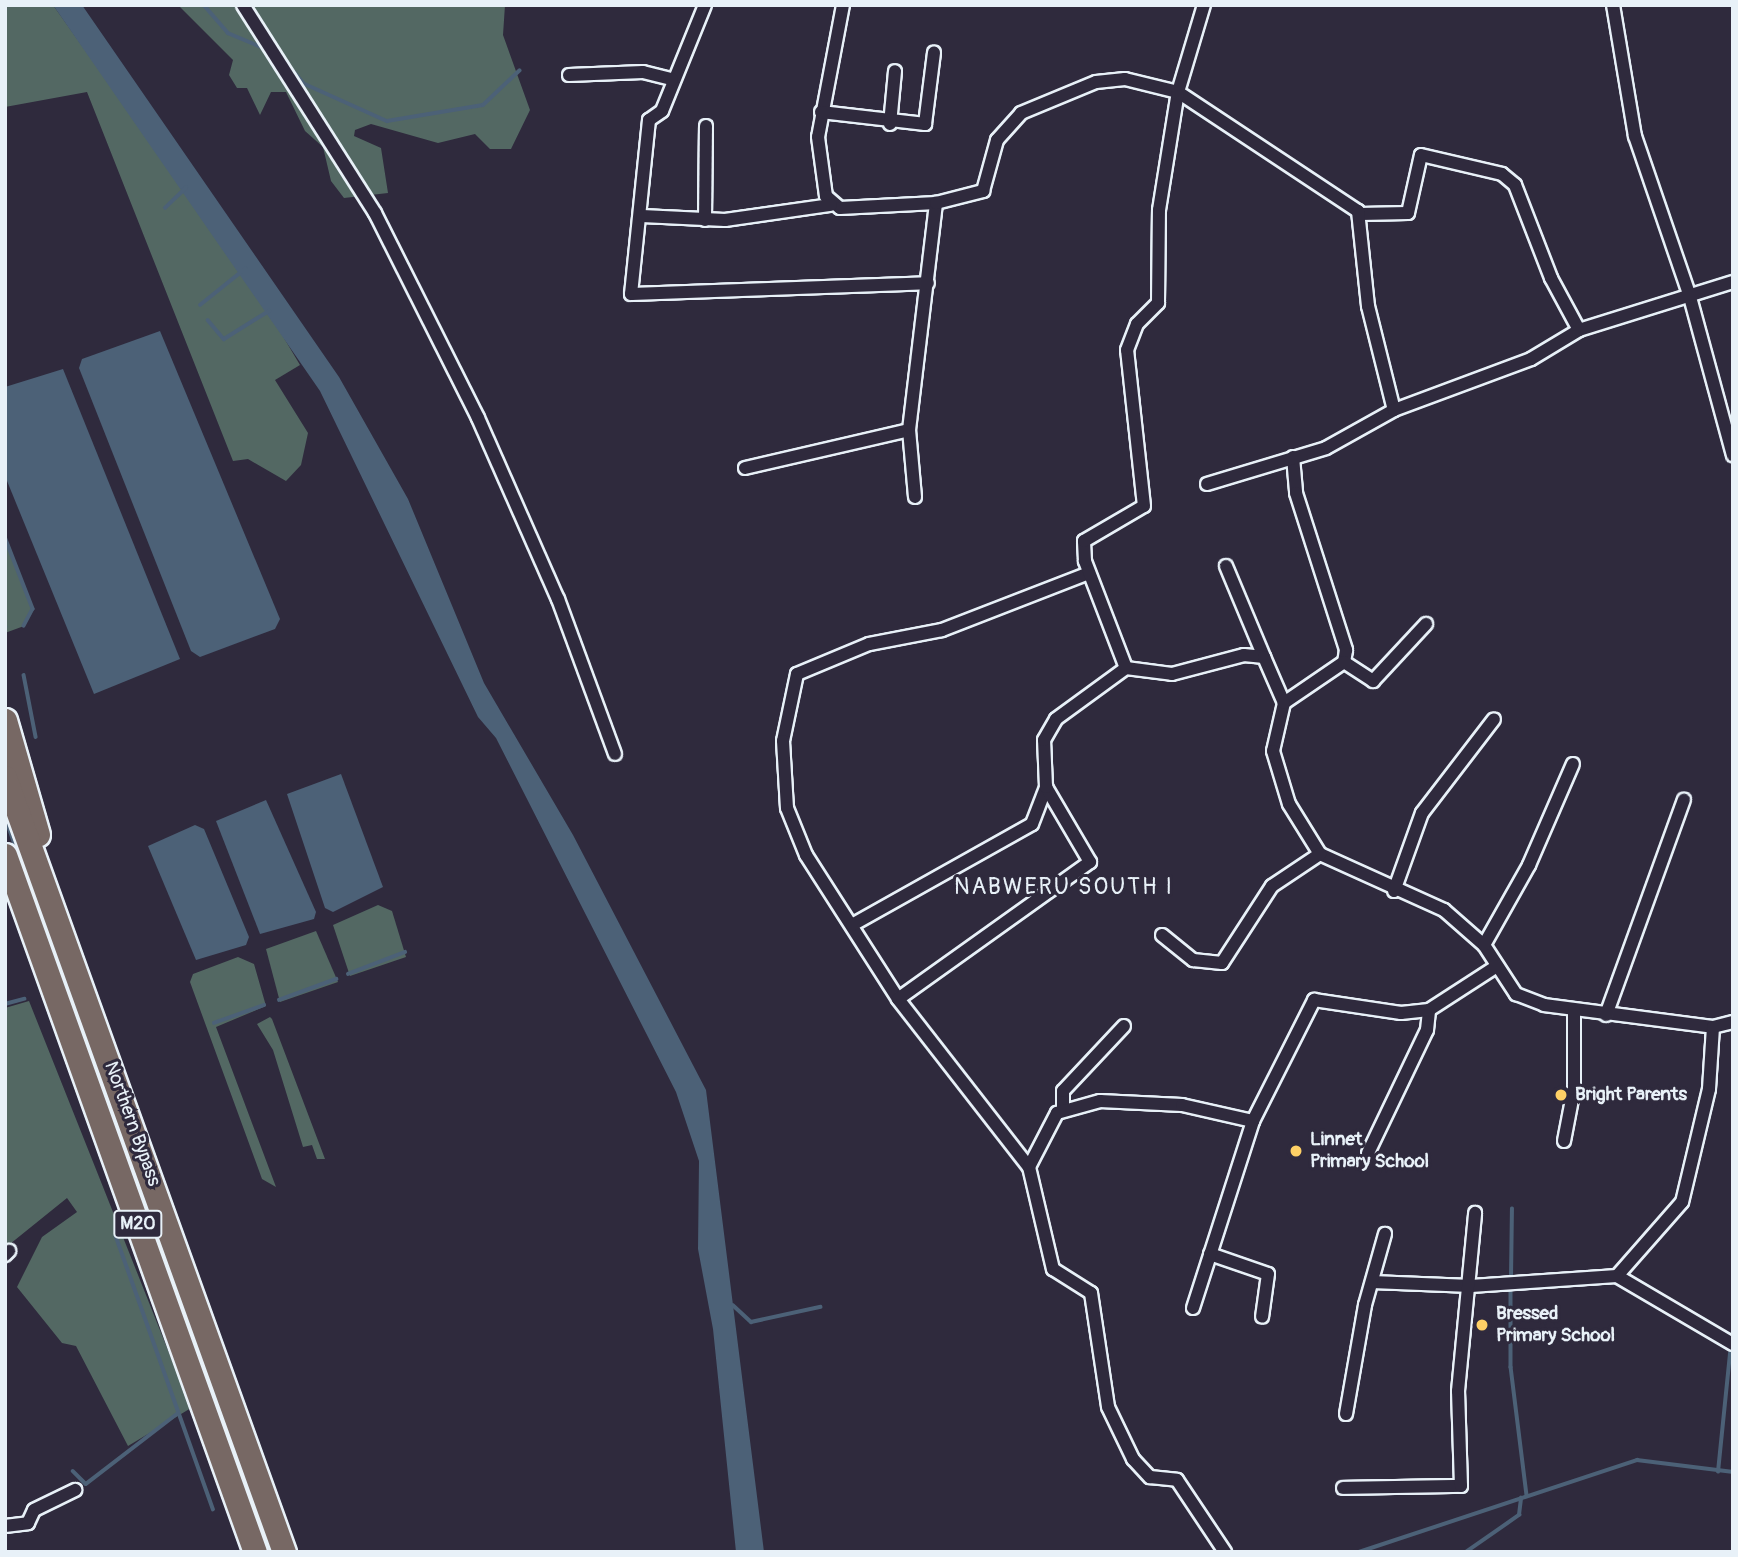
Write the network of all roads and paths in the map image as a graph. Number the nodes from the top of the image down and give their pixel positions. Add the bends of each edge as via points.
1 (243, 5) edge
2 (705, 5) edge
3 (843, 5) edge
4 (1204, 5) edge
5 (1613, 5) edge
6 (934, 53) dead end
7 (895, 71) dead end
8 (569, 75) dead end
9 (672, 79) junction
10 (1178, 92) junction
11 (821, 112) junction
12 (890, 124) junction
13 (706, 127) dead end
14 (936, 203) junction
15 (831, 205) junction
16 (1360, 214) junction
17 (642, 216) junction
18 (705, 220) junction
19 (1733, 282) edge
20 (928, 283) junction
21 (1690, 297) junction
22 (1579, 330) junction
23 (1395, 410) junction
24 (909, 430) junction
25 (1733, 455) edge
26 (1293, 457) junction
27 (745, 468) dead end
28 (1207, 484) dead end
29 (915, 497) dead end
30 (1226, 566) dead end
31 (1089, 573) junction
32 (1426, 624) dead end
33 (1264, 657) junction
34 (1345, 662) junction
35 (1126, 668) junction
36 (1284, 703) junction
37 (1494, 719) dead end
38 (5, 720) edge
39 (615, 754) dead end
40 (1573, 764) dead end
41 (5, 777) edge
42 (1046, 787) junction
43 (1684, 800) dead end
44 (1320, 854) junction
45 (5, 855) edge
46 (5, 870) edge
47 (1394, 891) junction
48 (49, 892) junction
49 (20, 897) junction
50 (852, 925) junction
51 (1162, 935) dead end
52 (1484, 945) junction
53 (1497, 967) junction
54 (898, 999) junction
55 (1429, 1010) junction
56 (1574, 1010) junction
57 (1606, 1015) junction
58 (1733, 1022) edge
59 (1124, 1026) dead end
60 (1713, 1027) junction
61 (1063, 1109) junction
62 (1253, 1121) junction
63 (1564, 1141) dead end
64 (1368, 1153) dead end
65 (1029, 1167) junction
66 (1475, 1213) dead end
67 (1385, 1234) dead end
68 (1210, 1254) junction
69 (1617, 1276) junction
70 (1372, 1282) junction
71 (1471, 1286) junction
72 (1193, 1308) dead end
73 (1262, 1317) dead end
74 (1733, 1344) edge
75 (1346, 1414) dead end
76 (1343, 1488) dead end
77 (75, 1490) dead end
78 (5, 1526) edge
79 (255, 1552) edge
80 (285, 1552) edge
81 (1225, 1552) edge

1 - 39 street via 375,213 454,370 558,599
2 - 9 street
3 - 11 street
4 - 10 street
5 - 21 street via 1635,136
6 - 12 street via 925,124
7 - 12 street
8 - 9 street via 643,72
9 - 17 street via 662,111 649,120
10 - 14 street via 1125,79 1096,82 1040,102 997,140 982,191
10 - 16 street
10 - 31 street via 1159,210 1158,303 1137,324 1128,350 1144,506 1090,533 1084,541
11 - 12 street
11 - 15 street via 820,162
13 - 18 street
14 - 15 street
14 - 20 street
15 - 18 street
16 - 22 street via 1408,213 1421,155 1502,174 1515,185 1551,278
16 - 23 street via 1368,306
17 - 18 street
17 - 20 street via 631,294
19 - 21 street
20 - 24 street
21 - 22 street
21 - 25 street
22 - 23 street via 1531,359
23 - 26 street via 1326,448
24 - 27 street
24 - 29 street
26 - 28 street
26 - 34 street via 1296,493 1310,523
30 - 33 street
31 - 35 street
31 - 50 street via 942,630 869,644 793,679 783,741 787,808 806,855
32 - 34 street via 1373,681
33 - 35 street via 1172,674
33 - 36 street
34 - 36 street
35 - 42 street via 1051,724 1044,740
36 - 44 street via 1275,774
37 - 47 street via 1422,813
38 - 48 highway via 32,796
40 - 52 street via 1529,865
41 - 48 highway, Northern Bypass
42 - 50 street via 1032,824
42 - 54 street via 1089,857 1088,867
43 - 57 street
44 - 47 street
44 - 51 street via 1272,886 1222,963 1193,960
45 - 49 highway, Northern Bypass / M20
46 - 49 highway
47 - 52 street via 1444,910
48 - 80 highway, Northern Bypass
49 - 79 highway, Northern Bypass / M20
50 - 54 street
52 - 53 street
53 - 55 street
53 - 56 street via 1516,994
54 - 65 street
55 - 62 street via 1401,1013 1314,1000
55 - 64 street via 1427,1030
56 - 57 street
56 - 63 street via 1574,1089
57 - 60 street
58 - 60 street
59 - 61 street via 1063,1091
60 - 69 street via 1709,1089 1682,1202
61 - 62 street via 1121,1099
61 - 65 street
62 - 68 street
65 - 81 street via 1053,1269 1091,1293 1108,1407 1127,1448 1141,1472 1177,1480
66 - 71 street
67 - 70 street
68 - 72 street
68 - 73 street via 1268,1274
69 - 71 street
69 - 74 street
70 - 71 street
70 - 75 street
71 - 76 street via 1458,1391 1461,1486
77 - 78 street via 34,1510 28,1523

